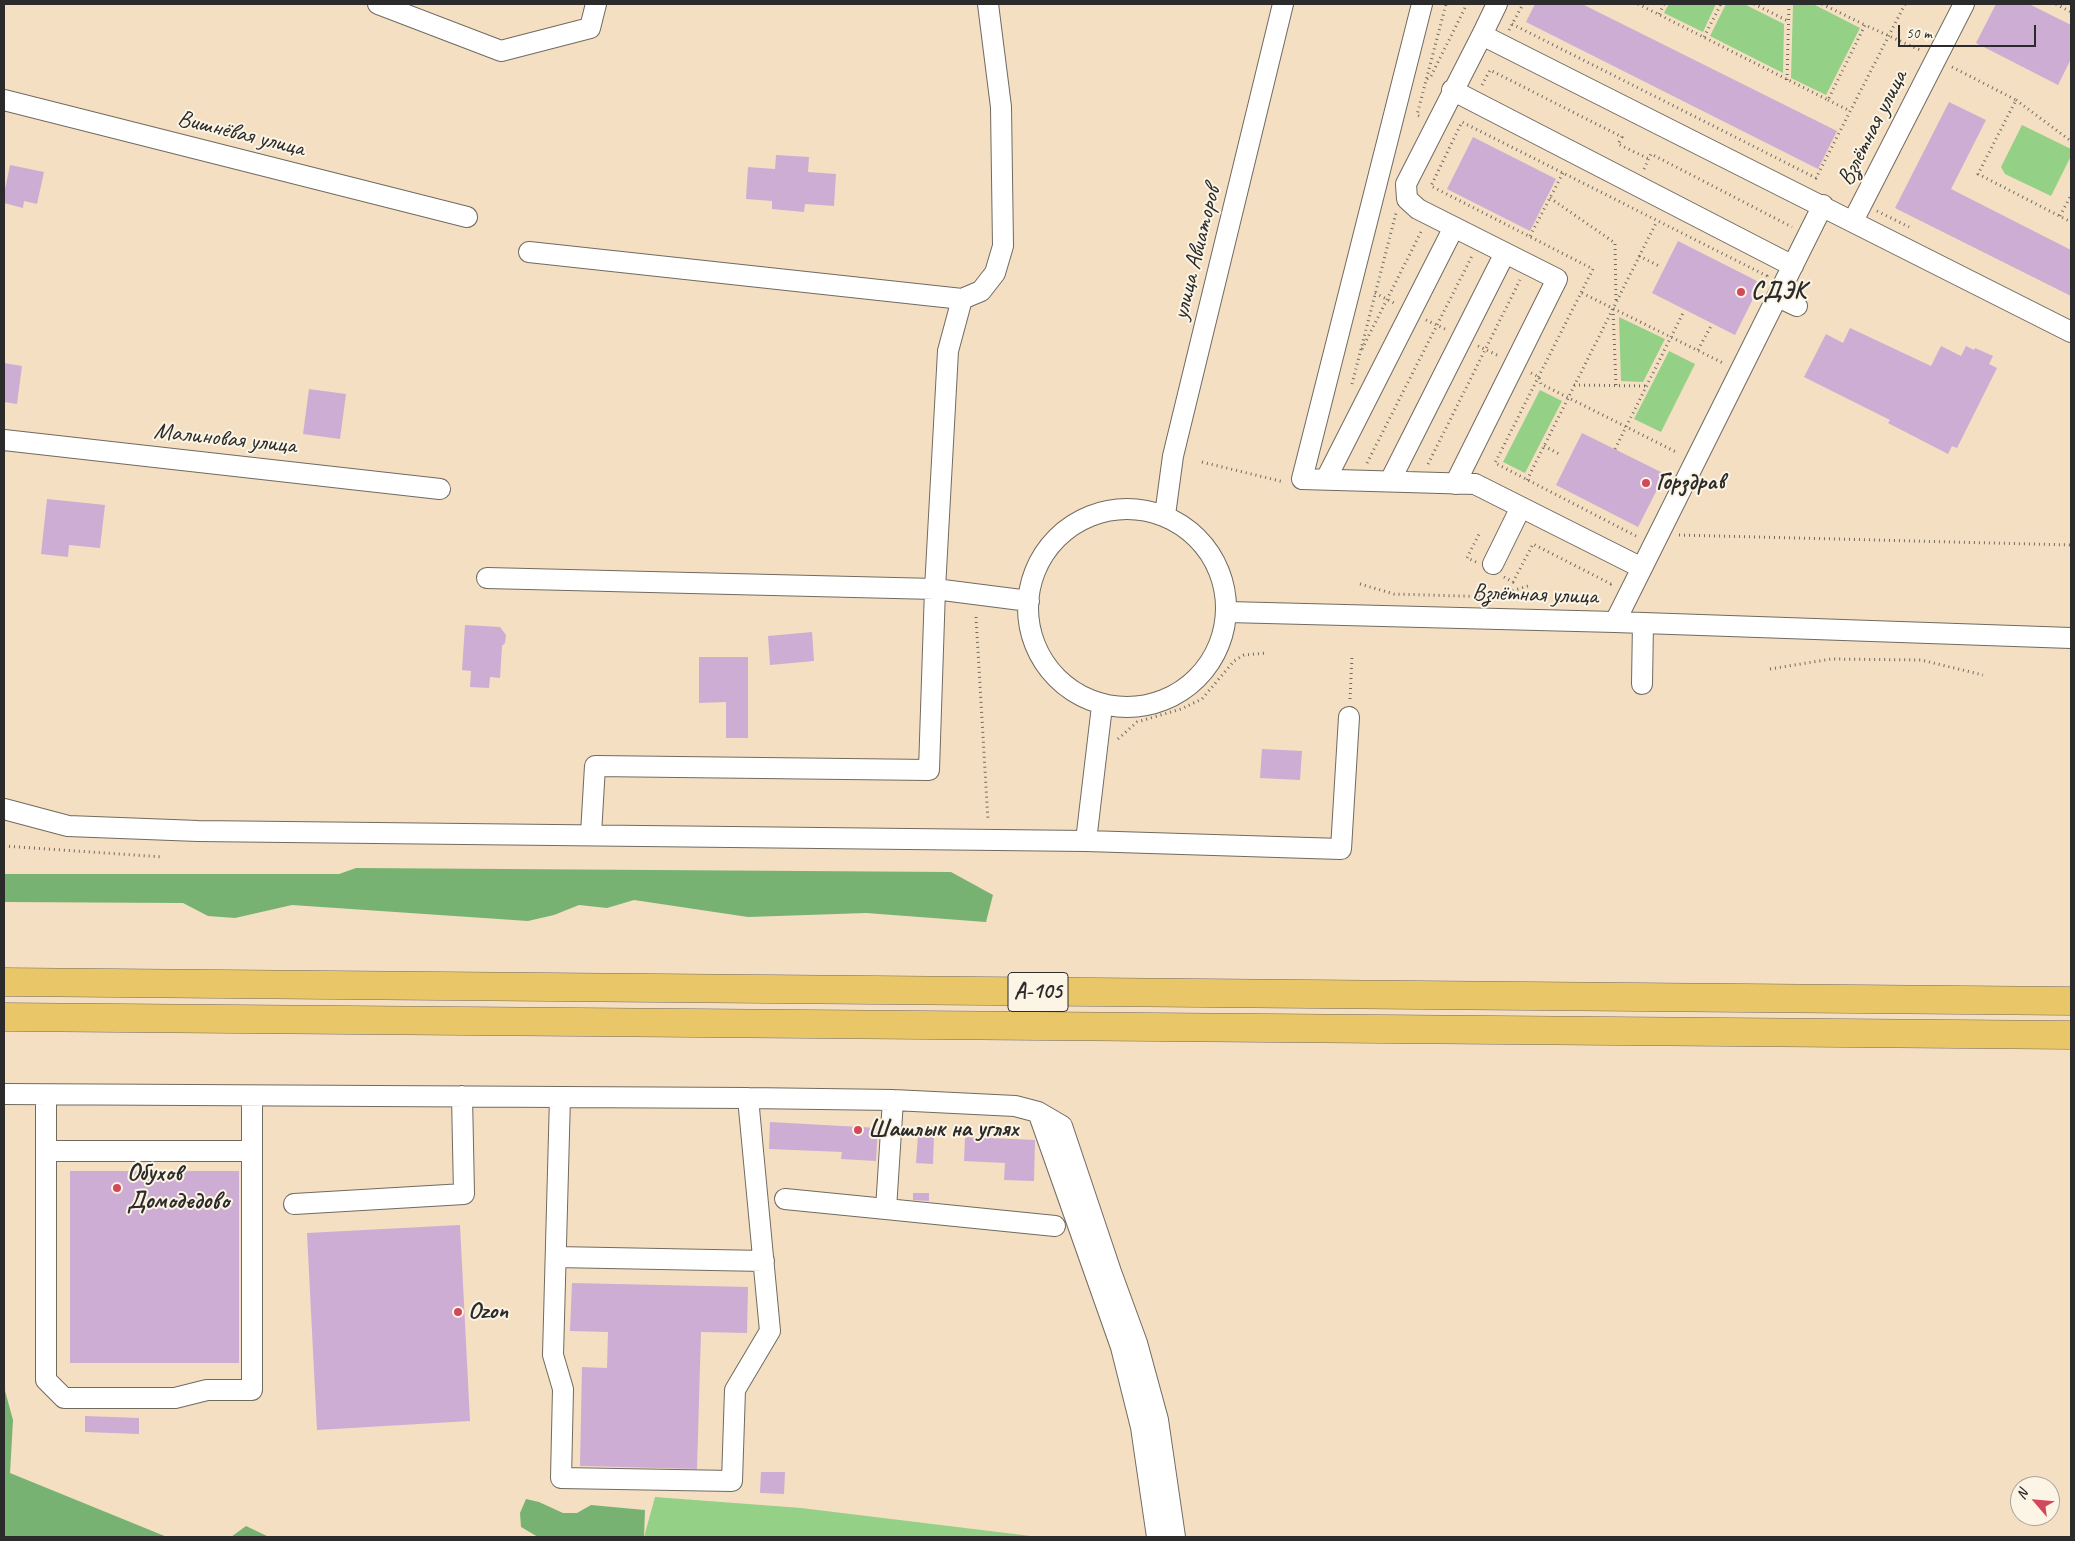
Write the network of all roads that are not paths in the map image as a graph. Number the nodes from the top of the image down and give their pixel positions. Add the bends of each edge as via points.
1 (378, 4) edge
2 (596, 4) edge
3 (988, 4) edge
4 (1283, 4) edge
5 (1422, 4) edge
6 (1497, 4) edge
7 (1964, 4) edge
8 (1482, 35) junction
9 (1452, 90) junction
10 (4, 100) edge
11 (1824, 206) junction
12 (467, 217) dead end
13 (1853, 221) junction
14 (1454, 227) junction
15 (529, 252) dead end
16 (1505, 253) junction
17 (1785, 262) junction
18 (1770, 291) junction
19 (962, 299) junction
20 (1797, 306) dead end
21 (2071, 332) edge
22 (4, 440) edge
23 (1326, 479) junction
24 (1390, 481) junction
25 (1455, 484) junction
26 (440, 488) dead end
27 (1522, 507) junction
28 (1164, 515) junction
29 (1491, 568) road end
30 (1642, 568) junction
31 (487, 578) dead end
32 (935, 589) junction
33 (1029, 600) junction
34 (1228, 612) junction
35 (1615, 622) junction
36 (1643, 623) junction
37 (2071, 638) edge
38 (1642, 684) dead end
39 (1102, 706) junction
40 (1349, 717) road end
41 (4, 809) edge
42 (591, 834) junction
43 (1086, 841) junction
44 (4, 982) edge
45 (2071, 1002) edge
46 (4, 1018) edge
47 (2071, 1034) edge
48 (4, 1094) edge
49 (46, 1095) junction
50 (252, 1096) junction
51 (462, 1096) junction
52 (560, 1097) junction
53 (748, 1098) junction
54 (893, 1100) junction
55 (1038, 1112) junction
56 (252, 1150) junction
57 (46, 1151) junction
58 (785, 1198) dead end
59 (294, 1204) dead end
60 (886, 1209) junction
61 (1055, 1226) dead end
62 (556, 1257) junction
63 (764, 1262) junction
64 (1157, 1537) edge
65 (1175, 1537) edge

1 - 2 street via 501,51 590,28
3 - 19 street via 1001,107 1003,246 995,273 981,291
4 - 28 street, улица Авиаторов via 1173,456
5 - 23 street via 1302,479
6 - 8 street
7 - 13 street, Взлётная улица
8 - 9 street
8 - 11 street
9 - 14 street via 1406,184 1408,199 1421,210
9 - 17 street
10 - 12 street, Вишнёвая улица
11 - 13 street
11 - 17 street, Взлётная улица
13 - 21 street
14 - 16 street
14 - 23 street
15 - 19 street
16 - 24 street
16 - 25 street via 1557,279
17 - 18 street, Взлётная улица
18 - 20 street
18 - 30 street, Взлётная улица via 1649,531
19 - 32 street via 948,351
22 - 26 street, Малиновая улица
23 - 24 street
24 - 25 street
25 - 27 street via 1475,484
27 - 29 street
27 - 30 street
28 - 33 street via 1124,508 1085,517 1052,542 1032,577
28 - 34 street via 1199,537 1221,572
30 - 35 street, Взлётная улица
31 - 32 street
32 - 33 street
32 - 42 street via 929,770 595,766
33 - 39 street via 1027,617 1039,656 1065,688
34 - 35 street, Взлётная улица
34 - 39 street via 1220,647 1200,677 1172,698 1137,708
35 - 36 street
36 - 37 street
36 - 38 street
39 - 43 street
40 - 43 street via 1341,849
41 - 42 street via 68,826 198,831
42 - 43 street
44 - 45 highway, А-105
46 - 47 highway, А-105
48 - 49 street
49 - 50 street
49 - 57 street
50 - 51 street
50 - 56 street
51 - 52 street
51 - 59 street via 464,1194
52 - 53 street
52 - 62 street
53 - 54 street
53 - 63 street
54 - 55 street via 1016,1106
54 - 60 street
55 - 64 street via 1121,1347 1141,1427
55 - 65 street via 1062,1126 1137,1343 1158,1420
56 - 57 street
56 - 57 street via 252,1390 207,1390 175,1398 64,1398 46,1380
58 - 60 street
60 - 61 street
62 - 63 street
62 - 63 street via 553,1355 564,1389 561,1478 732,1482 735,1390 770,1331

